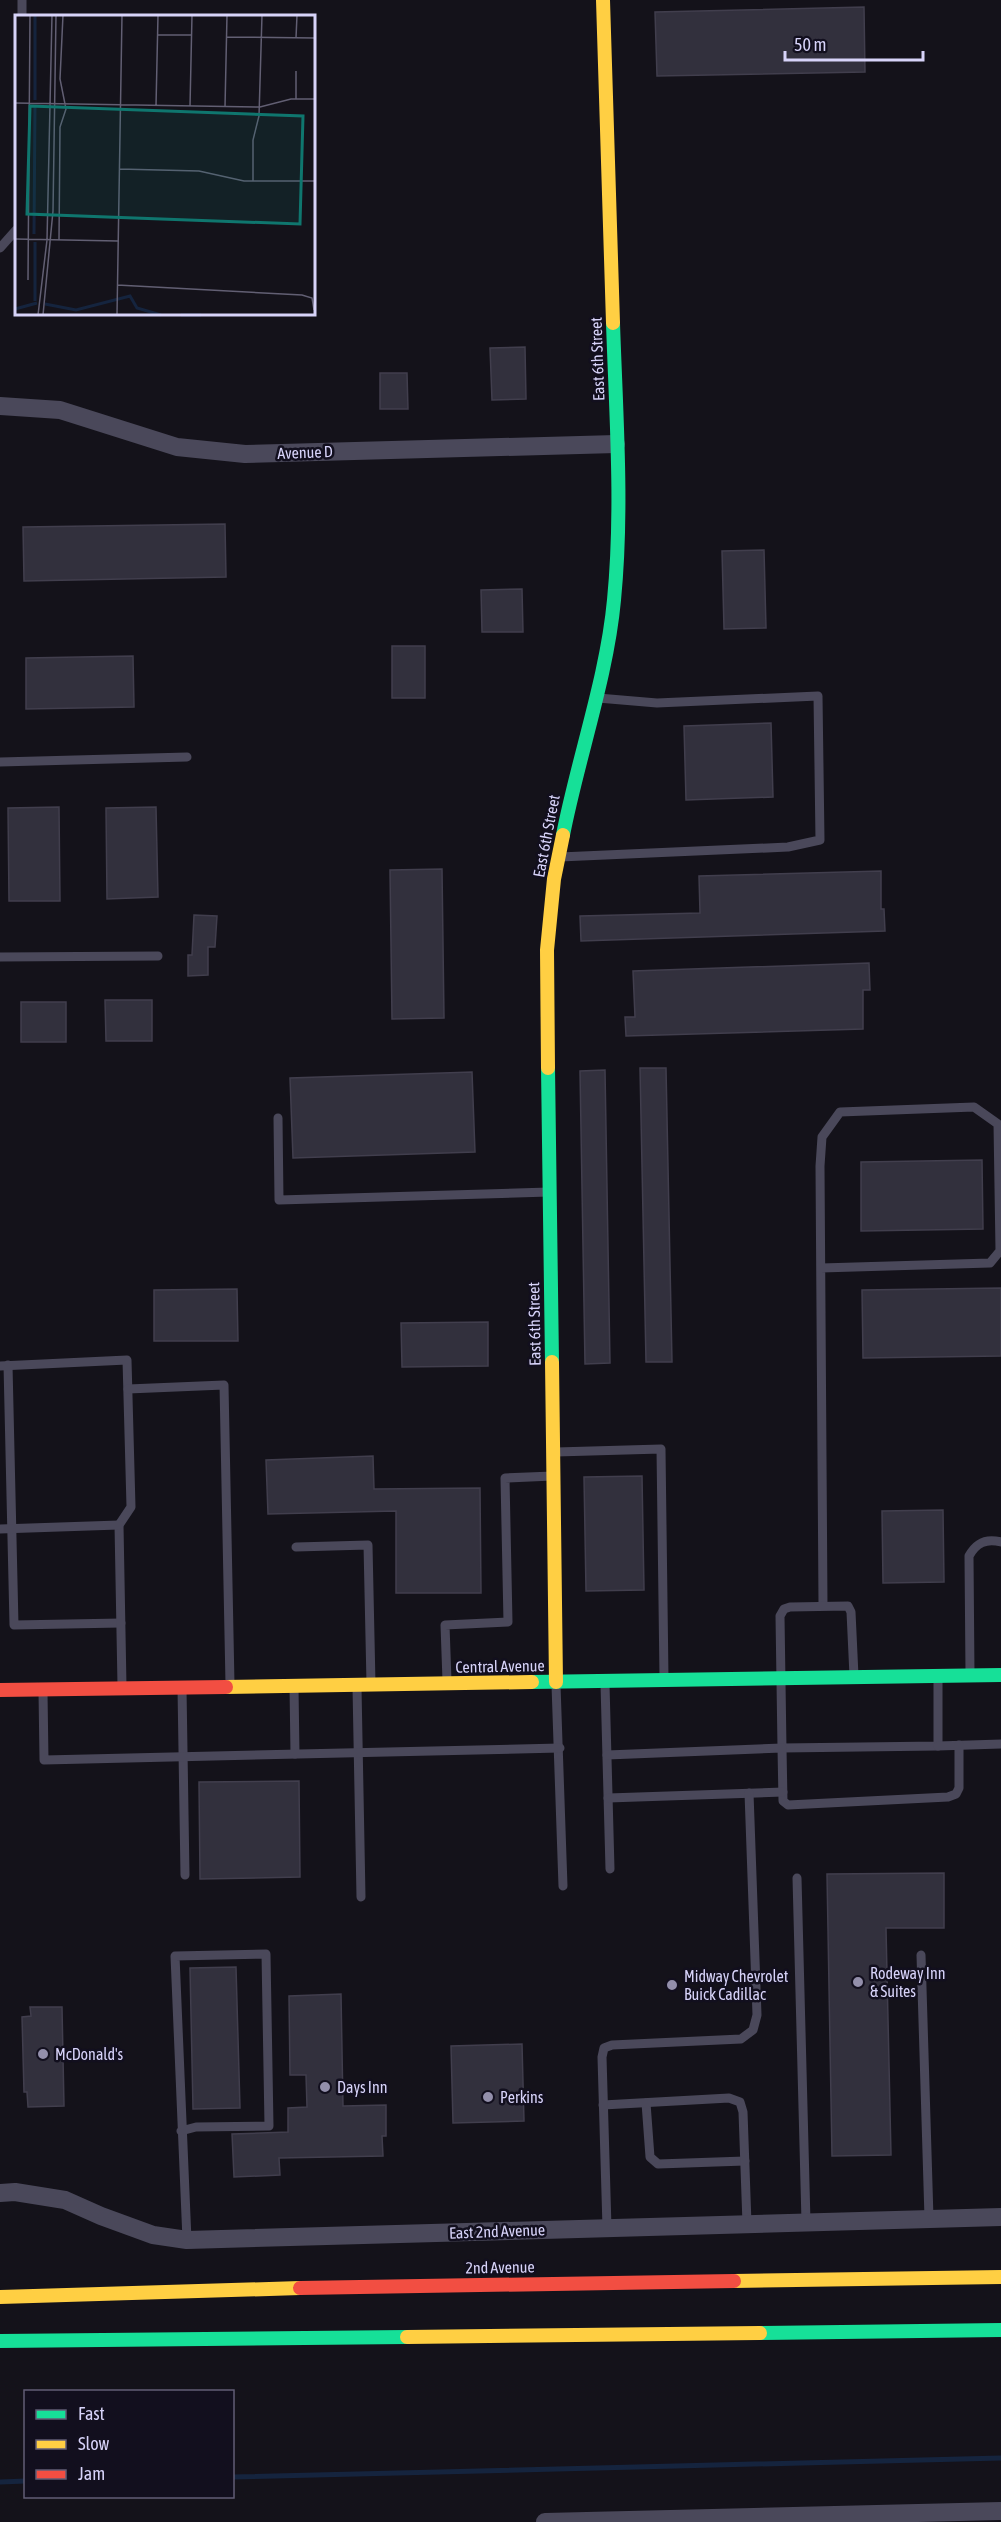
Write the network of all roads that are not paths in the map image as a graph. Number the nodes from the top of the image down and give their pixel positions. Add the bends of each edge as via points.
1 (603, 0) edge
2 (15, 231) edge
3 (0, 248) edge
4 (0, 405) edge
5 (616, 444) junction
6 (596, 698) junction
7 (186, 757) dead end
8 (0, 762) edge
9 (559, 857) junction
10 (158, 956) dead end
11 (0, 957) edge
12 (278, 1118) dead end
13 (549, 1192) junction
14 (821, 1268) junction
15 (4, 1365) edge
16 (128, 1389) junction
17 (553, 1452) junction
18 (553, 1476) junction
19 (119, 1525) junction
20 (12, 1528) junction
21 (0, 1529) edge
22 (1001, 1542) edge
23 (296, 1546) dead end
24 (823, 1605) junction
25 (121, 1623) junction
26 (1001, 1675) edge
27 (938, 1676) junction
28 (970, 1676) junction
29 (854, 1678) junction
30 (781, 1679) junction
31 (605, 1681) junction
32 (664, 1681) junction
33 (556, 1682) junction
34 (447, 1683) junction
35 (364, 1685) junction
36 (230, 1686) junction
37 (294, 1686) junction
38 (182, 1687) junction
39 (122, 1688) junction
40 (0, 1690) edge
41 (42, 1690) junction
42 (1001, 1744) edge
43 (959, 1745) junction
44 (938, 1746) junction
45 (560, 1748) junction
46 (782, 1748) junction
47 (358, 1753) junction
48 (295, 1754) junction
49 (607, 1755) junction
50 (183, 1757) junction
51 (783, 1792) junction
52 (749, 1793) junction
53 (608, 1798) junction
54 (610, 1869) dead end
55 (185, 1875) dead end
56 (797, 1878) dead end
57 (563, 1886) dead end
58 (361, 1898) dead end
59 (921, 1955) dead end
60 (646, 2103) junction
61 (603, 2105) junction
62 (181, 2131) junction
63 (745, 2161) junction
64 (0, 2193) edge
65 (1001, 2217) edge
66 (929, 2218) junction
67 (806, 2222) junction
68 (747, 2224) junction
69 (607, 2228) junction
70 (187, 2240) junction
71 (1001, 2277) edge
72 (0, 2297) edge
73 (1001, 2330) edge
74 (0, 2341) edge
75 (1001, 2511) edge
76 (929, 2517) edge
77 (545, 2522) edge

1 - 5 street, East 6th Street
2 - 3 lane
4 - 5 street, Avenue D via 60,410 177,447 245,454
5 - 6 street, East 6th Street via 619,527 614,602
6 - 9 street, East 6th Street via 573,783
6 - 9 lane via 657,703 818,696 820,840 788,847
7 - 8 lane
9 - 13 street, East 6th Street via 547,950
10 - 11 lane
12 - 13 lane via 279,1200
13 - 17 street, East 6th Street
14 - 14 lane via 822,1137 840,1112 974,1107 998,1124 1000,1251 990,1263
14 - 24 lane
15 - 16 lane via 127,1360
15 - 20 lane
16 - 19 lane via 131,1507
16 - 36 lane via 224,1385
17 - 18 street, East 6th Street
17 - 32 lane via 661,1449
18 - 33 street, East 6th Street
18 - 34 lane via 505,1478 508,1622 445,1625
19 - 20 lane
19 - 25 lane
20 - 21 lane
20 - 25 lane via 14,1625
22 - 28 lane via 983,1541 969,1556
23 - 35 lane via 368,1545
24 - 29 lane via 848,1606 851,1612
24 - 30 lane via 784,1609 780,1616
25 - 39 lane
26 - 28 street, Central Avenue
27 - 28 street, Central Avenue
27 - 29 street, Central Avenue
27 - 44 lane
29 - 30 street, Central Avenue
30 - 32 street, Central Avenue
30 - 46 lane
31 - 32 street, Central Avenue
31 - 33 street, Central Avenue
31 - 49 lane
33 - 34 street, Central Avenue
33 - 45 lane
34 - 35 street, Central Avenue
35 - 37 street, Central Avenue
35 - 47 lane
36 - 37 street, Central Avenue
36 - 38 street, Central Avenue
37 - 48 lane
38 - 39 street, Central Avenue
38 - 50 lane
39 - 41 street, Central Avenue
40 - 41 street, Central Avenue
41 - 50 lane via 44,1760
42 - 43 lane
43 - 44 lane
43 - 51 lane via 959,1788 948,1797 788,1804 783,1801
44 - 46 lane
45 - 47 lane
45 - 57 lane
46 - 49 lane
46 - 51 lane
47 - 48 lane
47 - 58 lane
48 - 50 lane
49 - 53 lane
50 - 55 lane
51 - 52 lane
52 - 53 lane
52 - 61 lane via 757,2015 753,2030 741,2039 604,2048
53 - 54 lane
56 - 67 lane
59 - 66 lane
60 - 61 lane
60 - 63 lane via 650,2157 658,2164
60 - 63 lane via 729,2098 740,2102
61 - 69 lane
62 - 62 lane via 175,1956 266,1954 269,2126 196,2127
62 - 70 lane
63 - 68 lane
64 - 70 street, East 2nd Avenue via 65,2200 153,2235
65 - 66 street, East 2nd Avenue
66 - 67 street, East 2nd Avenue
67 - 68 street, East 2nd Avenue
68 - 69 street, East 2nd Avenue
69 - 70 street, East 2nd Avenue
71 - 72 street, 2nd Avenue via 358,2286
73 - 74 street
75 - 76 street
76 - 77 street

